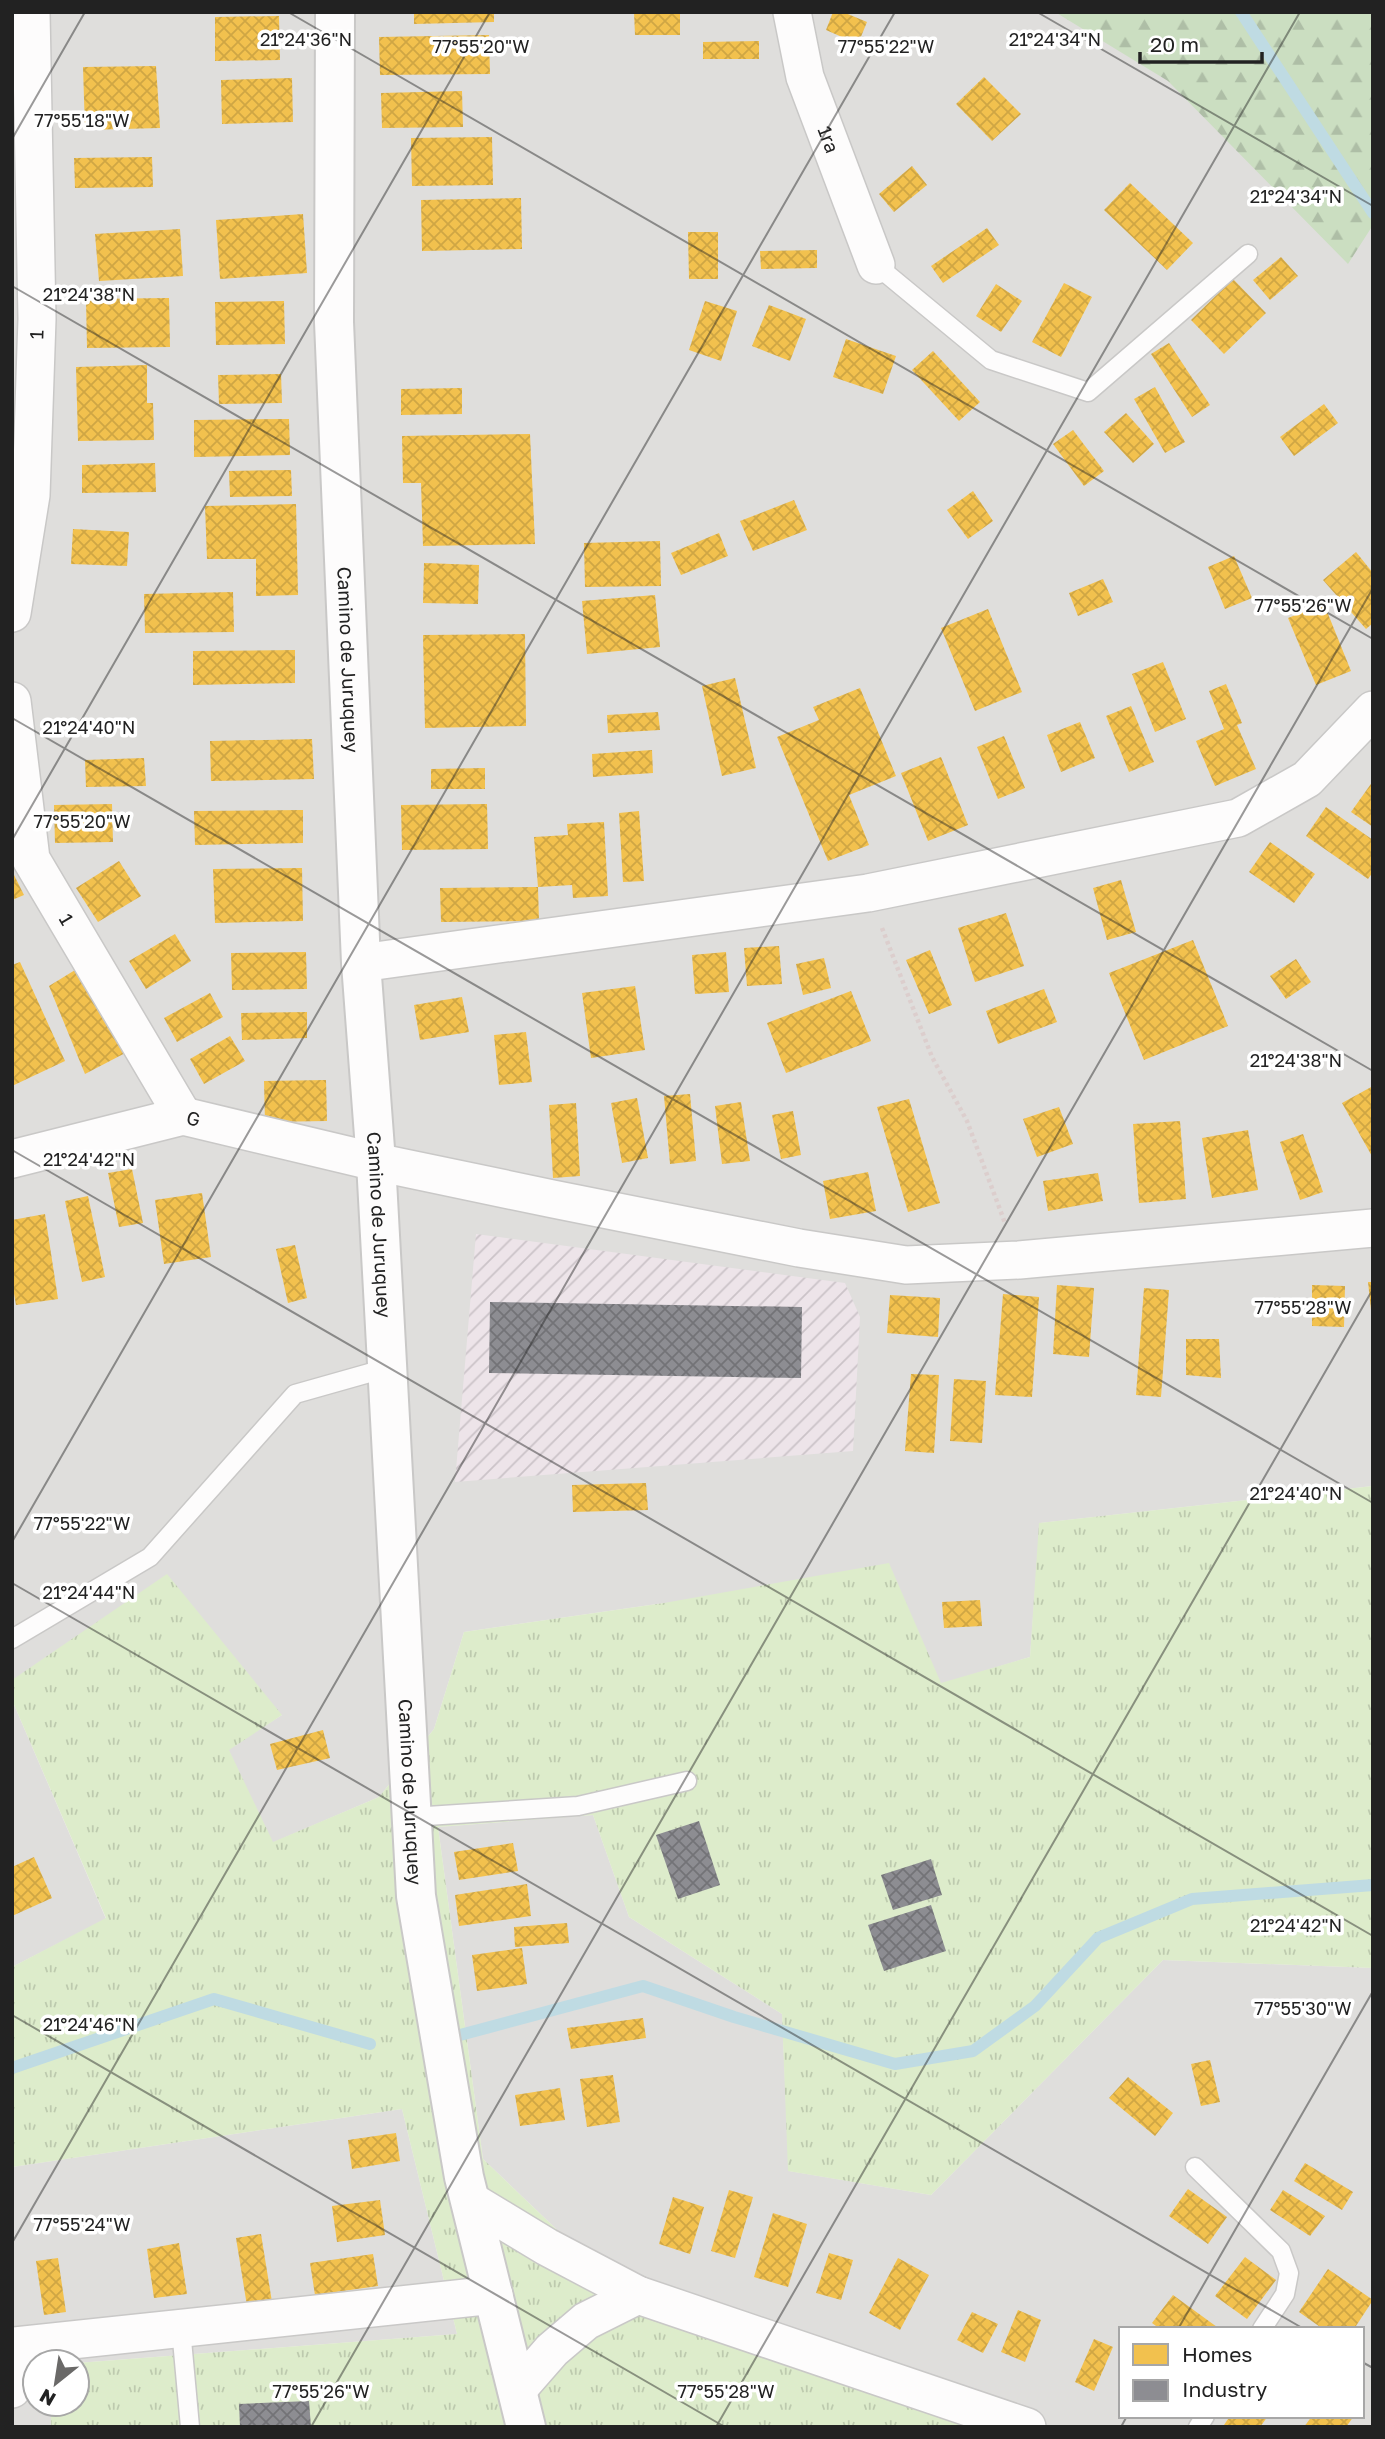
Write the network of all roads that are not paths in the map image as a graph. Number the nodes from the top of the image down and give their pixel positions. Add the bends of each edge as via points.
1 (31, 12) edge
2 (334, 12) edge
3 (792, 12) edge
4 (1248, 254) dead end
5 (876, 265) joint
6 (24, 320) edge
7 (12, 613) edge
8 (12, 701) edge
9 (1373, 710) edge
10 (361, 964) junction
11 (183, 1116) junction
12 (12, 1159) edge
13 (376, 1161) junction
14 (1373, 1228) edge
15 (387, 1368) junction
16 (12, 1639) edge
17 (687, 1781) dead end
18 (412, 1817) junction
19 (1195, 2167) dead end
20 (471, 2201) junction
21 (494, 2295) junction
22 (638, 2295) junction
23 (1263, 2327) edge
24 (181, 2329) junction
25 (12, 2389) edge
26 (517, 2390) junction
27 (190, 2427) edge
28 (526, 2427) edge
29 (1027, 2427) edge

1 - 6 street, 1
2 - 10 street, Camino de Juruquey via 334,322
3 - 5 street, 1ra via 805,78
4 - 5 lane via 1088,392 991,360
6 - 7 street, 1 via 31,495
8 - 11 street, 1 via 31,859
9 - 10 street via 1307,779 1238,818 868,893
10 - 13 street, Camino de Juruquey
11 - 12 street, G
11 - 13 street, G
13 - 14 street, G via 812,1251 906,1265 1019,1260
13 - 15 street, Camino de Juruquey
15 - 16 lane via 295,1394 149,1557
15 - 18 street, Camino de Juruquey
17 - 18 lane via 578,1806
18 - 20 street, Camino de Juruquey via 416,1896
19 - 23 lane via 1281,2251 1290,2273 1285,2294
20 - 21 street, Camino de Juruquey
20 - 22 street
21 - 24 street
21 - 26 street, Camino de Juruquey
22 - 26 street via 586,2322 552,2350
22 - 29 street
24 - 25 street via 15,2346
24 - 27 lane
26 - 28 street, Camino de Juruquey

